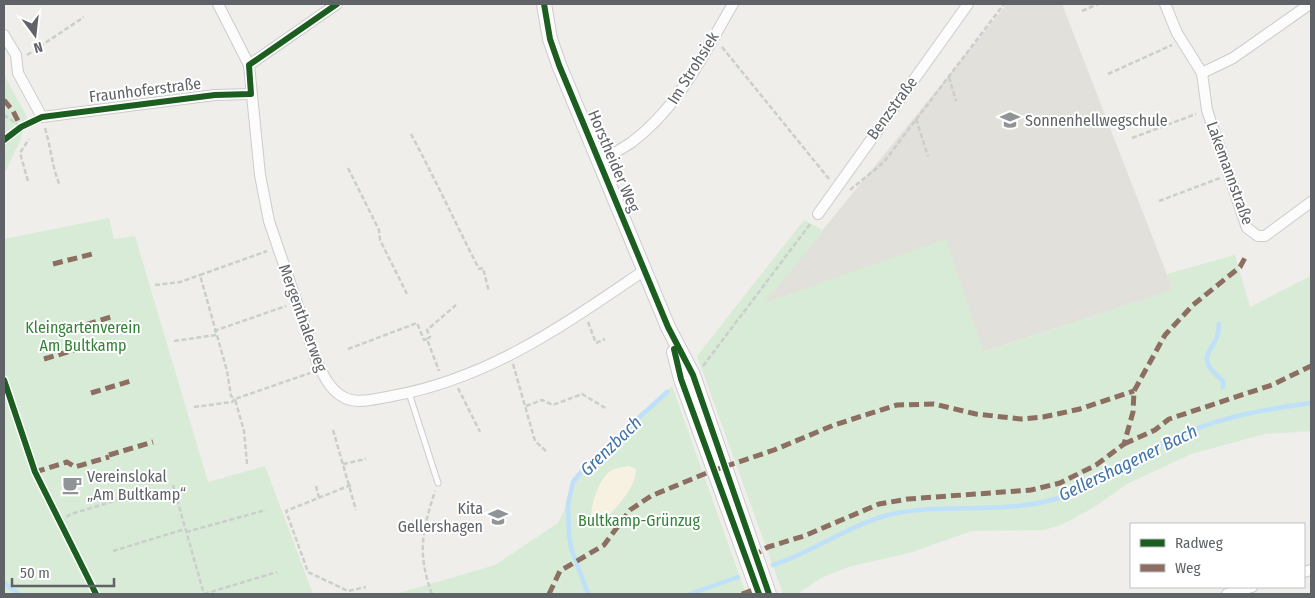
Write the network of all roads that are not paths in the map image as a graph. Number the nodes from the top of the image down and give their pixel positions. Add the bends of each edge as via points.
1 (218, 4) edge
2 (337, 4) edge
3 (544, 4) edge
4 (733, 4) edge
5 (968, 4) edge
6 (1165, 4) edge
7 (1310, 4) edge
8 (4, 35) edge
9 (249, 65) junction
10 (1202, 73) junction
11 (252, 94) junction
12 (599, 162) junction
13 (1311, 202) edge
14 (818, 214) road end
15 (645, 270) junction
16 (668, 327) junction
17 (410, 393) junction
18 (438, 483) road end
19 (1248, 588) edge
20 (759, 594) edge
21 (769, 594) edge
22 (1227, 594) edge

1 - 9 street
2 - 9 street
3 - 12 street, Horstheider Weg via 550,39 559,65
4 - 12 street, Im Strohsiek via 682,90 664,113 632,142
5 - 14 street, Benzstraße
6 - 10 street
7 - 10 street via 1233,58
8 - 11 street, Fraunhoferstraße via 16,55 18,74 42,117 216,94
9 - 11 street, Mergenthalerweg
10 - 13 street, Lakemannstraße via 1207,110 1247,228 1258,236 1265,236
11 - 17 street, Mergenthalerweg via 260,175 269,221 326,382 338,394 352,401
12 - 15 street, Horstheider Weg
15 - 16 street, Horstheider Weg
15 - 17 street, Mergenthalerweg via 556,331 449,382
16 - 20 street, Horstheider Weg via 681,379
16 - 21 street, Horstheider Weg via 692,375
17 - 18 lane
19 - 22 street

